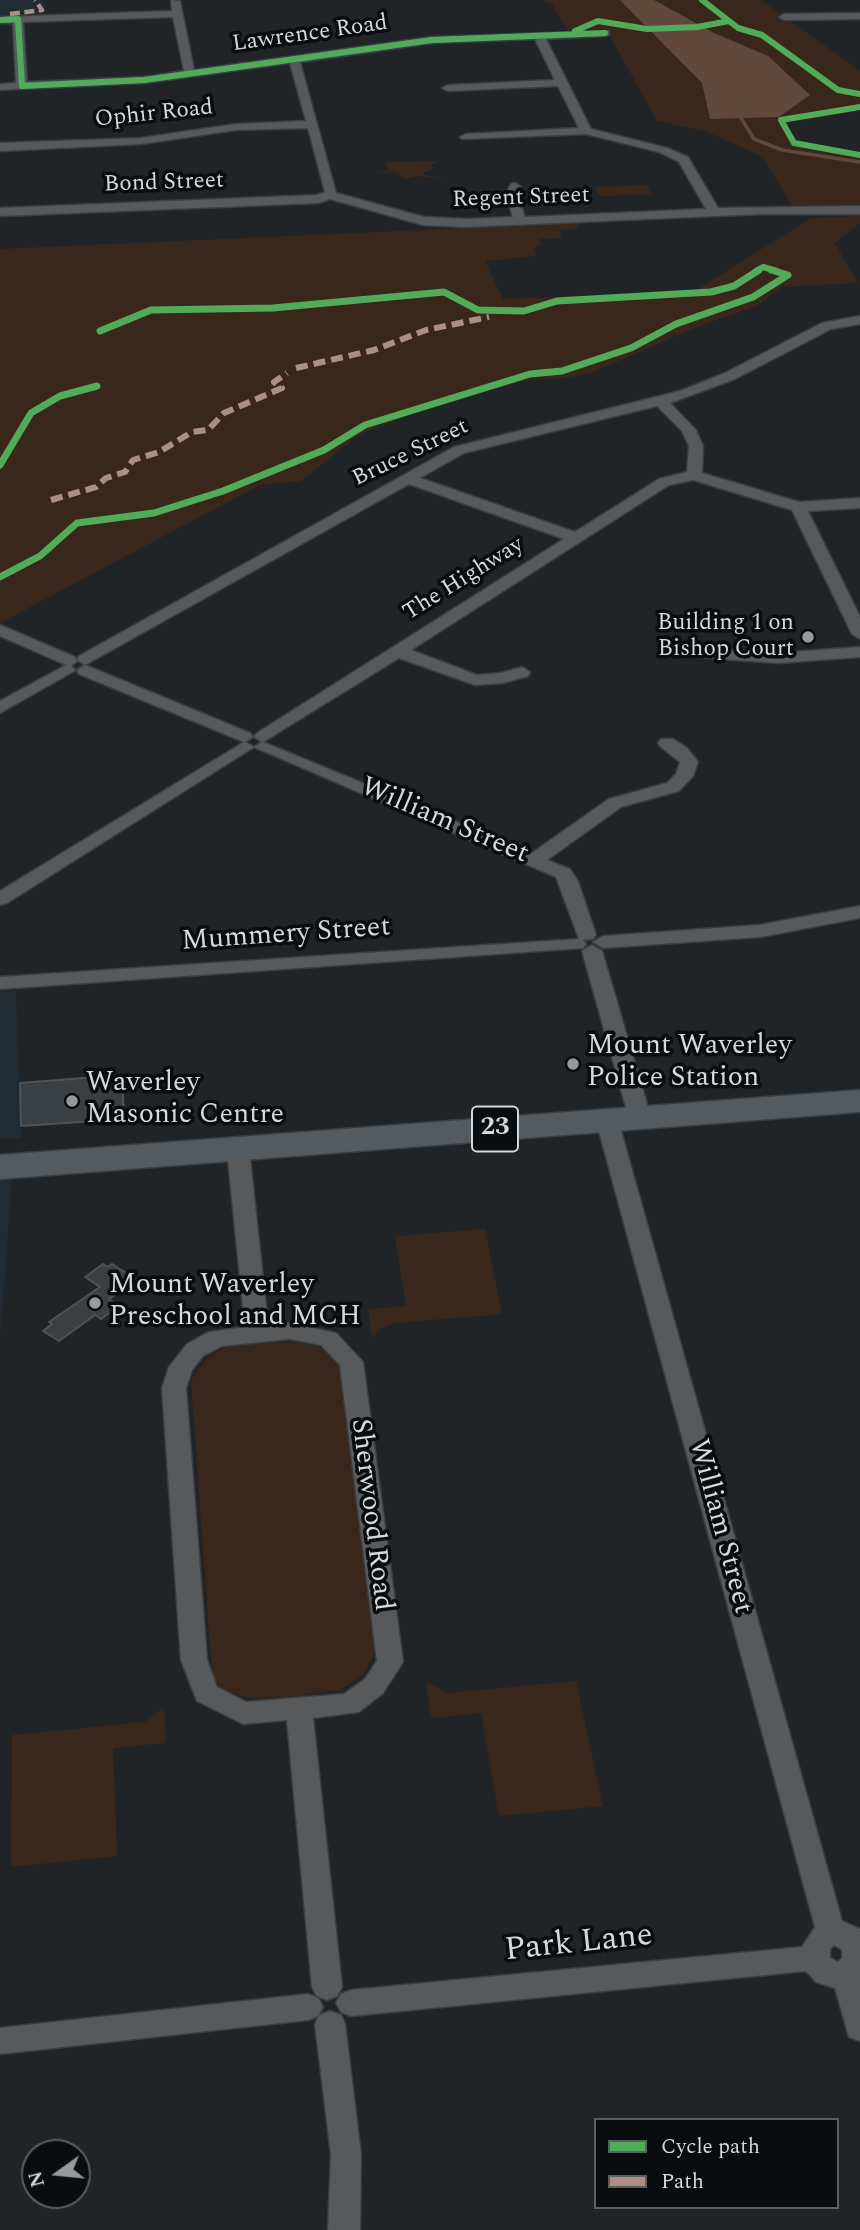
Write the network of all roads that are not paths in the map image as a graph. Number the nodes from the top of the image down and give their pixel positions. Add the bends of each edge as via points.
1 (52, 0) edge
2 (175, 0) edge
3 (177, 14) junction
4 (860, 16) edge
5 (784, 17) dead end
6 (53, 18) junction
7 (18, 19) junction
8 (0, 20) edge
9 (605, 33) dead end
10 (539, 36) junction
11 (294, 59) junction
12 (191, 73) junction
13 (562, 83) junction
14 (22, 86) junction
15 (0, 87) edge
16 (448, 89) dead end
17 (312, 124) junction
18 (586, 131) junction
19 (466, 137) dead end
20 (0, 147) edge
21 (515, 187) dead end
22 (329, 195) junction
23 (860, 210) edge
24 (0, 212) edge
25 (714, 212) junction
26 (520, 220) junction
27 (860, 320) edge
28 (660, 402) junction
29 (694, 475) junction
30 (406, 478) junction
31 (860, 503) edge
32 (798, 507) junction
33 (577, 538) junction
34 (0, 630) edge
35 (860, 634) edge
36 (397, 651) junction
37 (688, 652) dead end
38 (860, 652) edge
39 (77, 666) junction
40 (522, 672) dead end
41 (0, 708) edge
42 (254, 742) junction
43 (667, 743) dead end
44 (534, 860) junction
45 (0, 900) edge
46 (860, 912) edge
47 (589, 943) junction
48 (0, 984) edge
49 (860, 1101) edge
50 (624, 1119) junction
51 (238, 1149) junction
52 (5, 1158) edge
53 (257, 1332) junction
54 (299, 1710) junction
55 (831, 1934) junction
56 (814, 1958) junction
57 (854, 1958) edge
58 (329, 2005) junction
59 (860, 2028) edge
60 (0, 2041) edge
61 (344, 2230) edge

1 - 6 street
2 - 3 street
3 - 6 street
3 - 12 street
4 - 5 street
6 - 7 street
7 - 8 street
7 - 14 street
9 - 10 street, Lawrence Road
10 - 11 street, Lawrence Road via 432,40
10 - 13 street
11 - 12 street, Lawrence Road
11 - 17 street
12 - 14 street, Lawrence Road via 118,83
13 - 16 street
13 - 18 street
14 - 15 street, Lawrence Road
17 - 20 street, Ophir Road via 236,127 141,141
17 - 22 street via 332,191
18 - 19 street
18 - 25 street via 663,150 684,160
21 - 26 street via 510,195
22 - 24 street, Bond Street
22 - 26 street, Regent Street via 423,221
23 - 25 street, Regent Street
25 - 26 street, Regent Street
27 - 28 street, Bruce Street via 827,326 730,376
28 - 29 street via 689,430 696,446
28 - 30 street, Bruce Street via 476,444
29 - 32 street
29 - 33 street, The Highway via 664,482
30 - 33 street
30 - 39 street, Bruce Street
31 - 32 street
32 - 35 street
33 - 36 street, The Highway
34 - 39 street, William Street
36 - 40 street via 475,680
36 - 42 street, The Highway
37 - 38 street via 778,658
39 - 41 street, Bruce Street
39 - 42 street, William Street
42 - 44 street, William Street
42 - 45 street, The Highway
43 - 44 street via 688,762 684,776 673,787 615,803
44 - 47 street, William Street via 563,873 569,881
46 - 47 street, Mummery Street via 760,931
47 - 48 street, Mummery Street
47 - 50 street, William Street
49 - 50 main road, 23
50 - 51 main road, 23
50 - 55 street, William Street
51 - 52 main road, 23
51 - 53 street
53 - 54 street, Sherwood Road via 217,1338 195,1350 181,1367 174,1388 194,1660 206,1694 243,1713
53 - 54 street, Sherwood Road via 290,1331 328,1339 351,1362 390,1662 374,1686 350,1704
54 - 58 street
55 - 56 street via 814,1944
55 - 57 street via 847,1937
56 - 57 street via 825,1970
56 - 58 street, Park Lane
57 - 59 street
58 - 60 street, Park Lane
58 - 61 street via 346,2155

